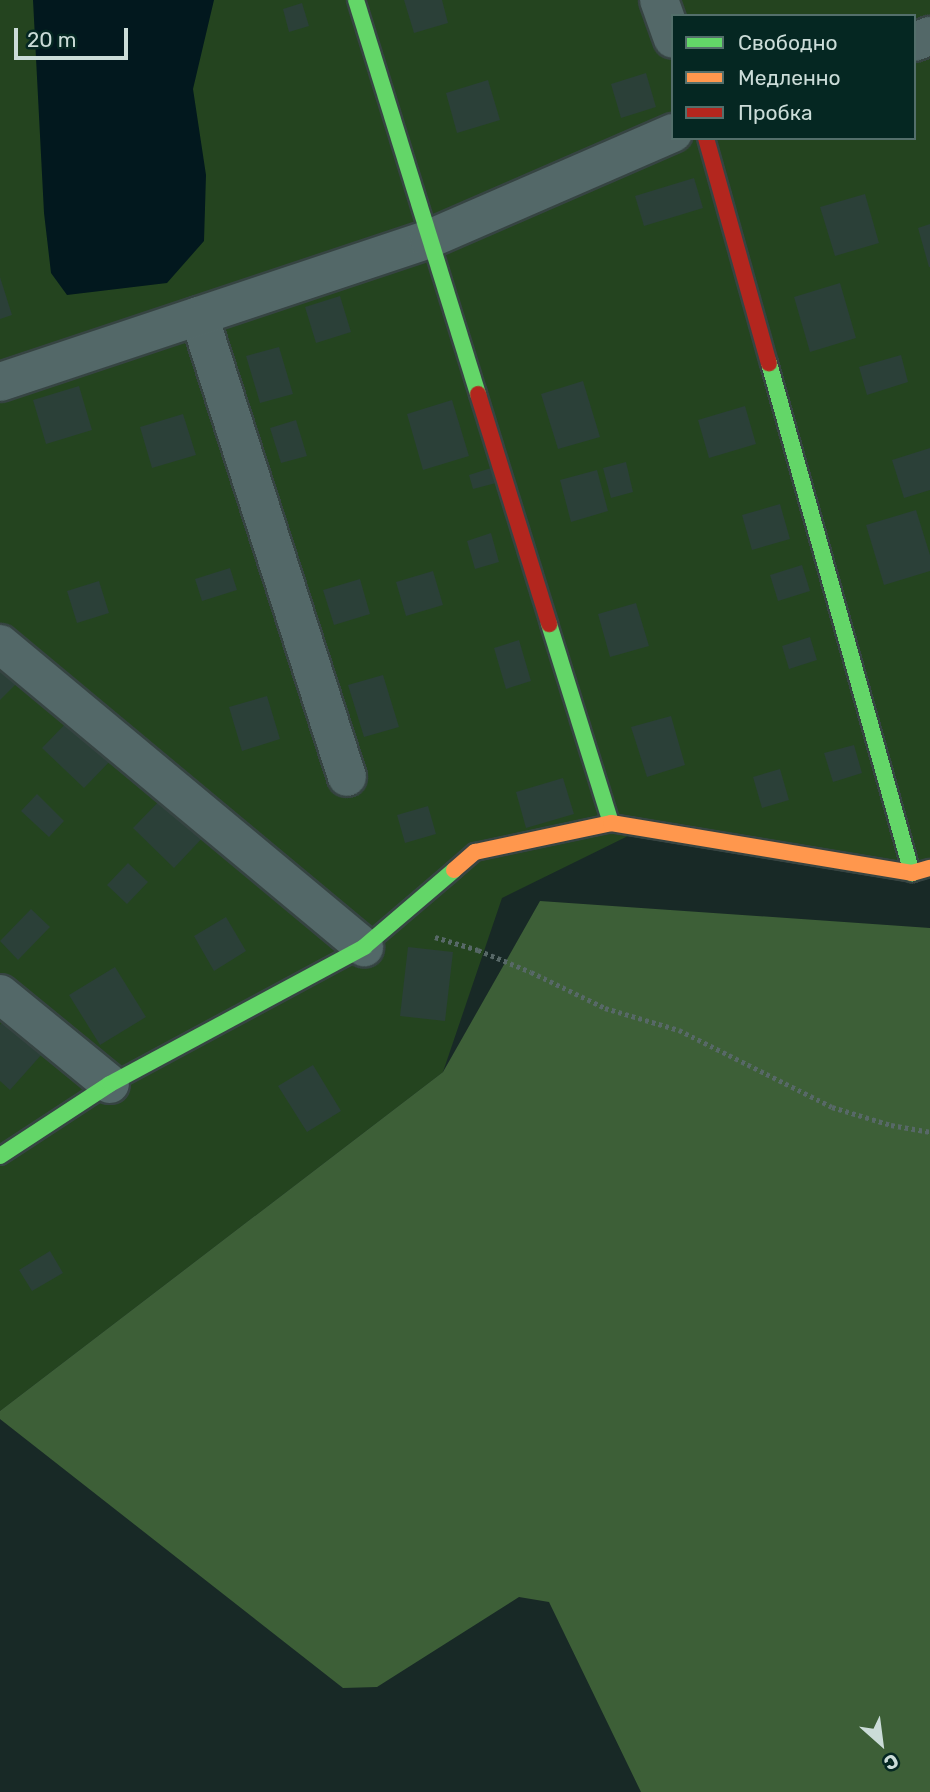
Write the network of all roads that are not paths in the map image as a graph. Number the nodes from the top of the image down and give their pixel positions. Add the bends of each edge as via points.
1 (356, 0) edge
2 (659, 0) edge
3 (671, 33) edge
4 (671, 134) edge
5 (707, 140) edge
6 (429, 239) junction
7 (199, 316) junction
8 (0, 383) edge
9 (0, 644) edge
10 (347, 777) dead end
11 (611, 823) junction
12 (930, 868) edge
13 (912, 873) junction
14 (378, 935) junction
15 (0, 995) edge
16 (110, 1084) junction
17 (0, 1156) edge

1 - 6 street
2 - 3 street
4 - 6 street
5 - 13 street
6 - 7 street
6 - 11 street
7 - 8 street
7 - 10 street
9 - 14 street
11 - 13 street
11 - 14 street via 475,852
12 - 13 street
14 - 16 street
15 - 16 street
16 - 17 street

